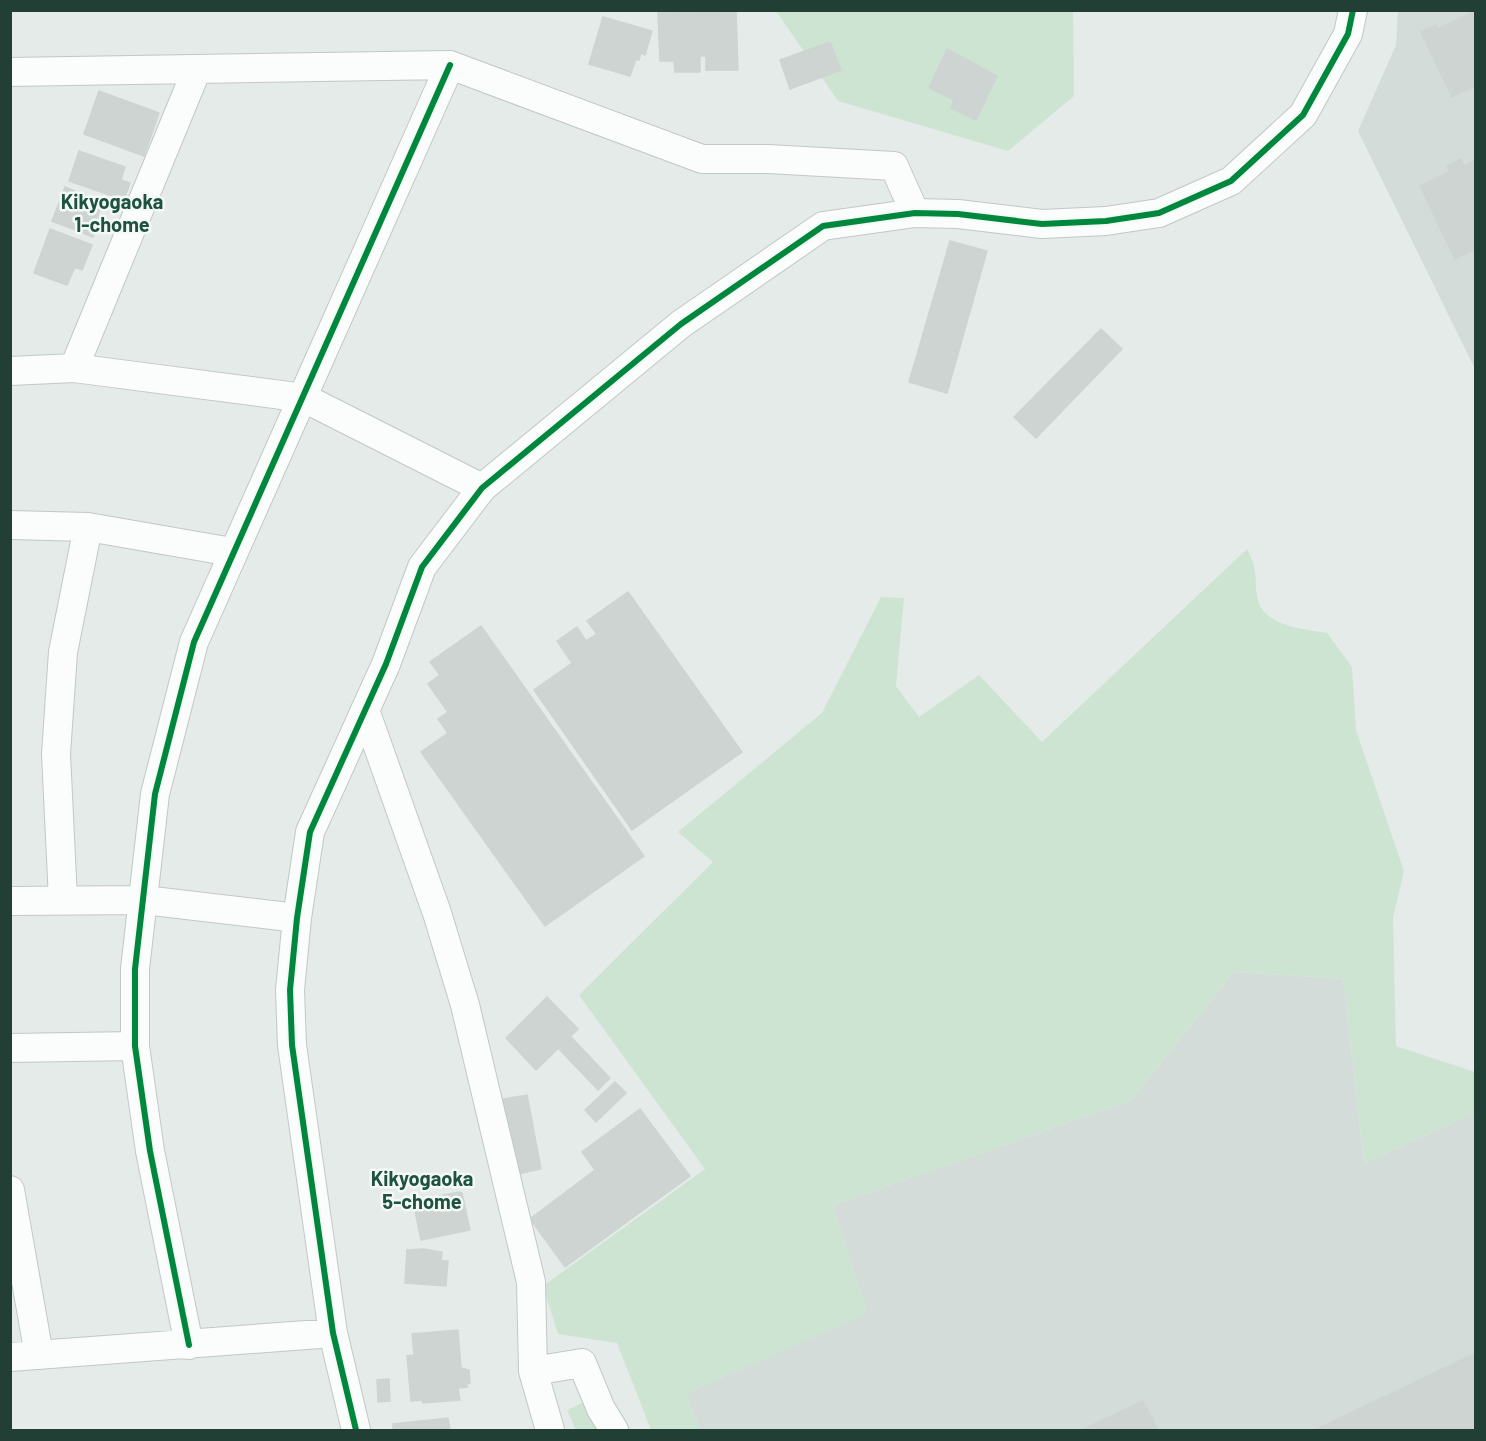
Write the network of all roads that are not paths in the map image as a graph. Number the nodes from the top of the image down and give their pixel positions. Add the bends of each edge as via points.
1 (1353, 10) edge
2 (450, 65) junction
3 (197, 69) junction
4 (10, 72) edge
5 (915, 213) junction
6 (74, 368) junction
7 (10, 371) edge
8 (303, 398) junction
9 (482, 488) junction
10 (10, 525) edge
11 (88, 527) junction
12 (232, 552) junction
13 (365, 710) junction
14 (63, 900) junction
15 (144, 900) junction
16 (10, 901) edge
17 (297, 918) junction
18 (135, 1046) junction
19 (10, 1048) edge
20 (10, 1190) edge
21 (333, 1333) junction
22 (189, 1345) junction
23 (39, 1355) junction
24 (10, 1358) edge
25 (533, 1371) junction
26 (356, 1431) edge
27 (550, 1431) edge
28 (614, 1431) edge

1 - 5 street via 1348,34 1303,115 1231,181 1159,213 1106,220 1042,224
2 - 3 street
2 - 5 street via 702,159 894,166
2 - 8 street
3 - 4 street
3 - 6 street
5 - 9 street via 823,226 681,324
6 - 7 street
6 - 8 street
8 - 9 street
8 - 12 street
9 - 13 street via 422,567
10 - 11 street
11 - 12 street
11 - 14 street via 61,674 56,754
12 - 15 street via 194,642 177,703 155,794
13 - 17 street via 310,832
13 - 25 street via 437,913 465,1005 531,1282
14 - 15 street
14 - 16 street
15 - 17 street
15 - 18 street via 135,969
17 - 21 street via 290,990 292,1045
18 - 19 street
18 - 22 street via 150,1151
20 - 23 street
21 - 22 street
21 - 26 street
22 - 23 street
23 - 24 street
25 - 27 street
25 - 28 street via 582,1363

